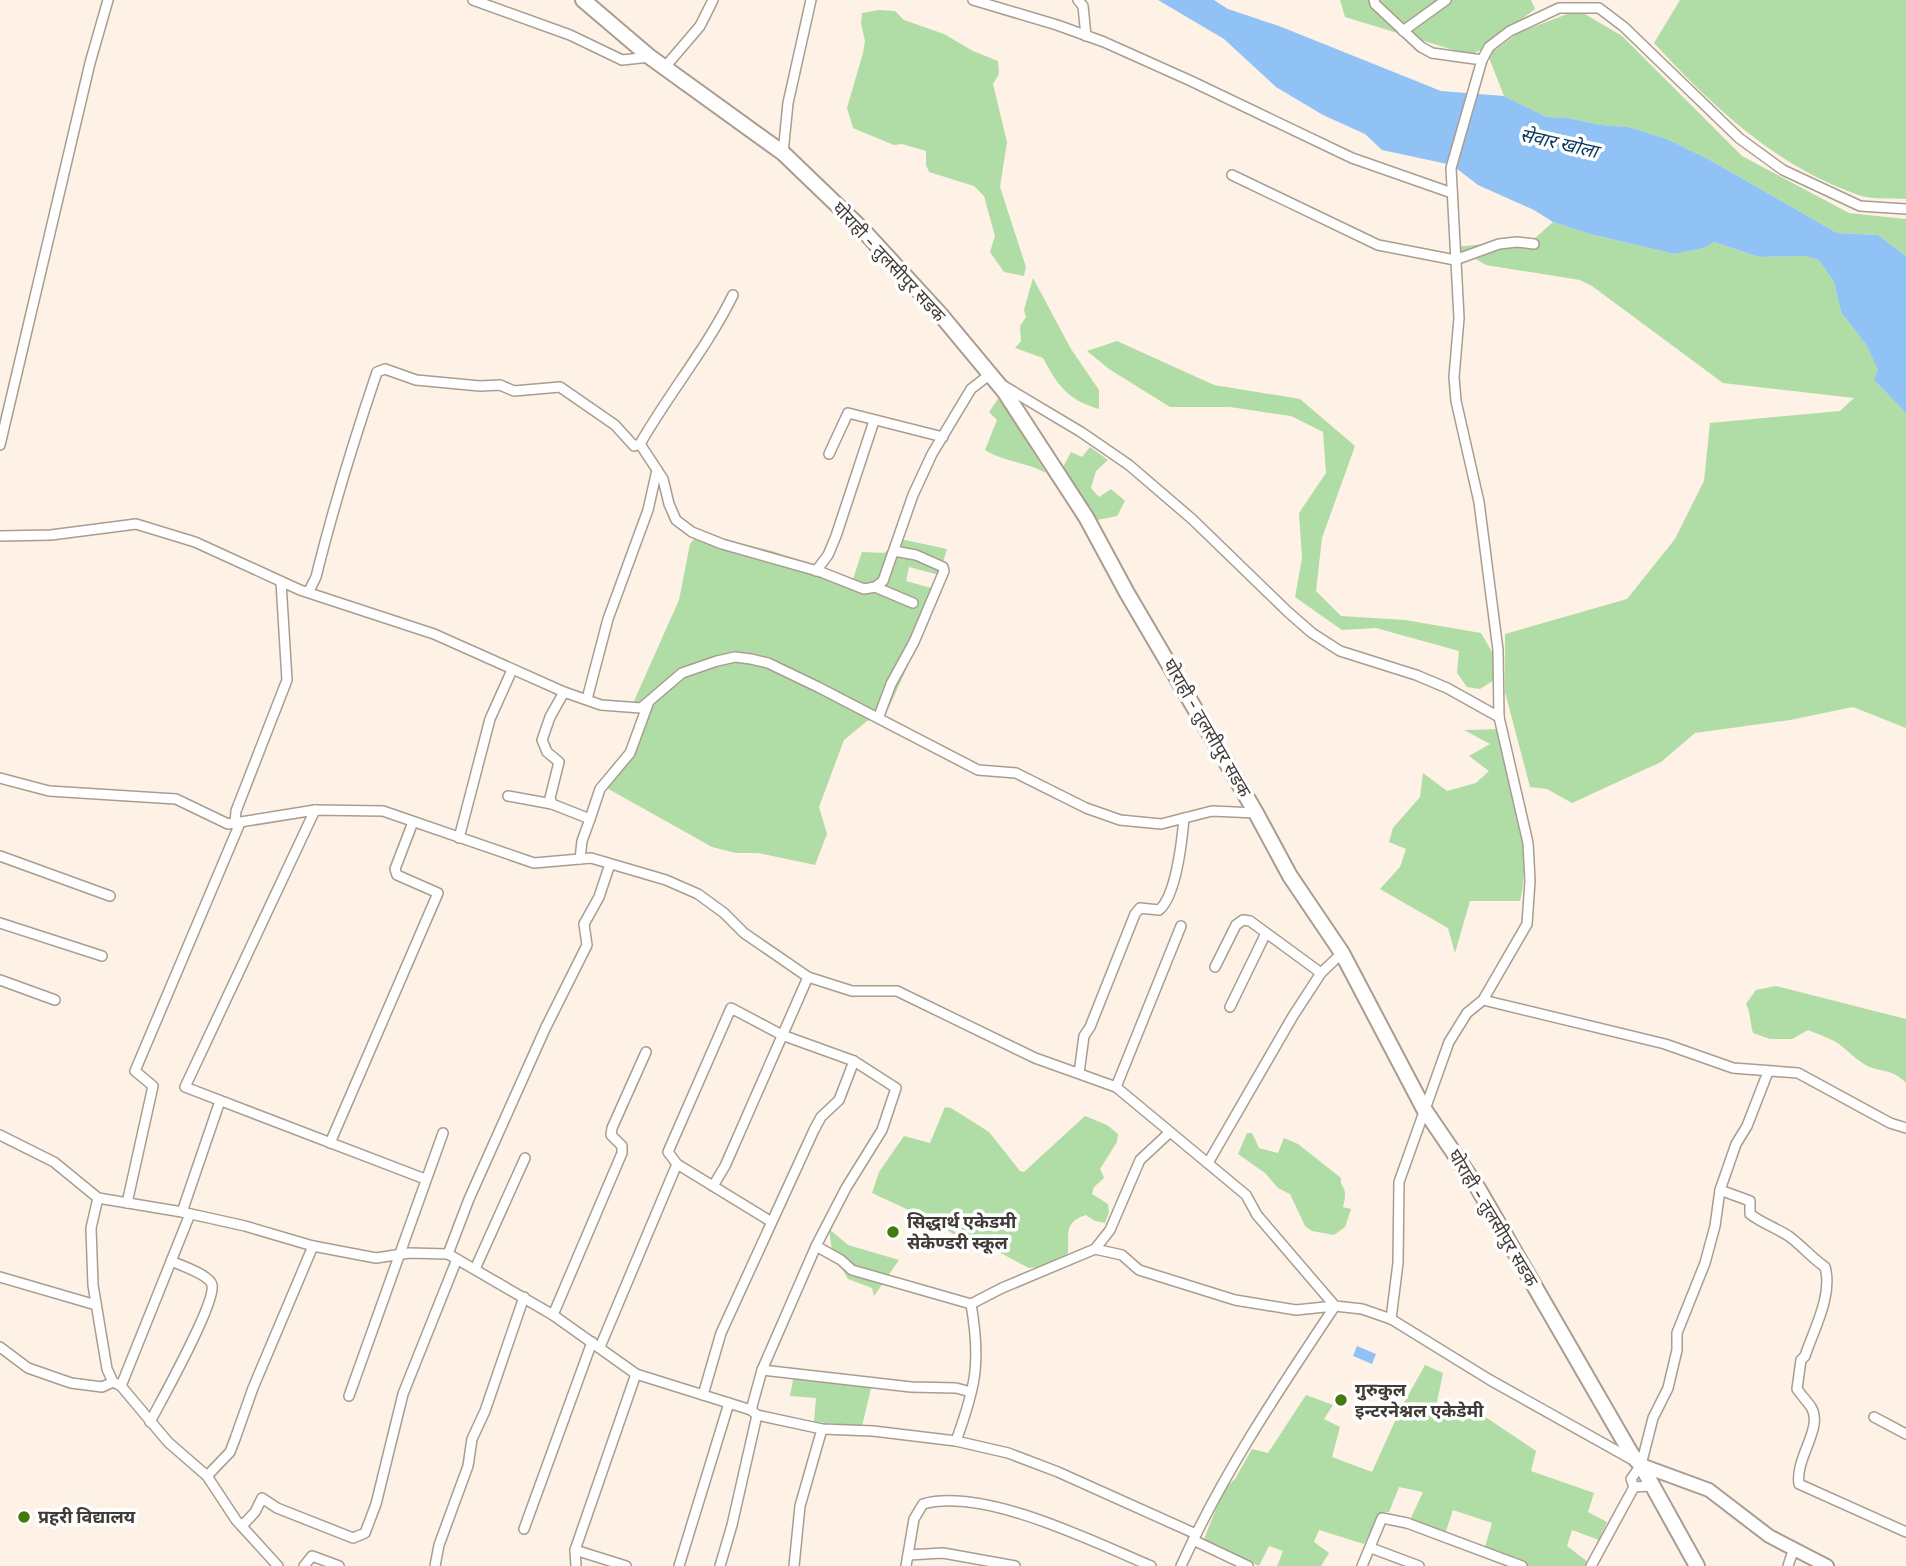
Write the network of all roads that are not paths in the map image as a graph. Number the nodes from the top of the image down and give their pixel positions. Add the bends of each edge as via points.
1 (108, 0) edge
2 (473, 0) edge
3 (583, 0) edge
4 (713, 0) edge
5 (811, 0) edge
6 (973, 0) edge
7 (1078, 0) edge
8 (1374, 0) edge
9 (1446, 0) edge
10 (1403, 31) junction
11 (1087, 36) junction
12 (650, 57) junction
13 (1482, 60) junction
14 (665, 67) junction
15 (783, 153) junction
16 (1232, 175) dead end
17 (1452, 194) junction
18 (1906, 209) edge
19 (1534, 244) dead end
20 (1455, 260) junction
21 (733, 295) dead end
22 (990, 376) junction
23 (874, 421) junction
24 (943, 437) junction
25 (640, 444) junction
26 (0, 445) edge
27 (829, 454) dead end
28 (657, 470) junction
29 (0, 536) edge
30 (894, 551) junction
31 (816, 571) junction
32 (281, 582) junction
33 (875, 587) junction
34 (309, 592) junction
35 (913, 603) dead end
36 (512, 670) junction
37 (564, 692) junction
38 (587, 699) junction
39 (649, 703) junction
40 (879, 716) junction
41 (1499, 717) junction
42 (0, 779) edge
43 (508, 796) dead end
44 (551, 804) junction
45 (315, 810) junction
46 (1256, 813) junction
47 (1184, 818) junction
48 (590, 819) junction
49 (413, 822) junction
50 (238, 823) junction
51 (459, 838) junction
52 (0, 856) edge
53 (580, 859) junction
54 (610, 864) junction
55 (110, 896) dead end
56 (0, 923) edge
57 (1181, 926) dead end
58 (1266, 933) junction
59 (1342, 953) junction
60 (102, 956) dead end
61 (1215, 967) dead end
62 (1321, 973) junction
63 (808, 977) junction
64 (0, 980) edge
65 (55, 1000) dead end
66 (1483, 1000) junction
67 (1230, 1007) dead end
68 (782, 1035) junction
69 (646, 1052) dead end
70 (854, 1061) junction
71 (1768, 1072) junction
72 (1079, 1073) junction
73 (1116, 1087) junction
74 (220, 1101) junction
75 (1424, 1109) junction
76 (1906, 1128) edge
77 (443, 1133) dead end
78 (1169, 1133) junction
79 (0, 1135) edge
80 (330, 1143) junction
81 (525, 1158) dead end
82 (1208, 1163) junction
83 (677, 1164) junction
84 (425, 1179) junction
85 (713, 1186) junction
86 (1720, 1190) junction
87 (98, 1198) junction
88 (128, 1203) junction
89 (186, 1213) junction
90 (770, 1221) junction
91 (313, 1246) junction
92 (816, 1246) junction
93 (1095, 1249) junction
94 (400, 1255) junction
95 (452, 1256) junction
96 (171, 1261) junction
97 (475, 1269) junction
98 (0, 1277) edge
99 (524, 1297) junction
100 (971, 1304) junction
101 (96, 1306) junction
102 (1335, 1306) junction
103 (553, 1315) junction
104 (1391, 1319) junction
105 (596, 1345) junction
106 (0, 1347) edge
107 (762, 1370) junction
108 (636, 1374) junction
109 (117, 1384) junction
110 (971, 1392) junction
111 (703, 1395) junction
112 (349, 1396) dead end
113 (729, 1403) junction
114 (754, 1413) junction
115 (1874, 1416) dead end
116 (150, 1422) junction
117 (822, 1429) junction
118 (1906, 1434) edge
119 (956, 1441) junction
120 (1641, 1465) junction
121 (207, 1476) junction
122 (1650, 1486) junction
123 (1634, 1488) junction
124 (242, 1526) junction
125 (524, 1529) dead end
126 (1906, 1532) edge
127 (1194, 1537) junction
128 (1371, 1548) junction
129 (1794, 1549) junction
130 (575, 1550) junction
131 (908, 1555) junction
132 (1237, 1564) edge
133 (278, 1566) edge
134 (304, 1566) edge
135 (339, 1566) edge
136 (435, 1566) edge
137 (576, 1566) edge
138 (626, 1566) edge
139 (679, 1566) edge
140 (720, 1566) edge
141 (794, 1566) edge
142 (905, 1566) edge
143 (1015, 1566) edge
144 (1151, 1566) edge
145 (1181, 1566) edge
146 (1248, 1566) edge
147 (1362, 1566) edge
148 (1419, 1566) edge
149 (1522, 1566) edge
150 (1591, 1566) edge
151 (1697, 1566) edge
152 (1788, 1566) edge
153 (1827, 1566) edge

1 - 26 street
2 - 12 street via 570,35 622,60
3 - 12 main road, घोराही - तुलसीपुर सडक
4 - 14 street via 700,26
5 - 15 street via 788,103
6 - 11 street
7 - 11 street
8 - 10 street
9 - 10 street
10 - 13 street via 1432,53
11 - 17 street via 1352,158
12 - 14 main road, घोराही - तुलसीपुर सडक
13 - 17 street via 1451,168
13 - 18 street via 1489,47 1510,31 1559,8 1599,8 1739,138 1783,170 1860,206
14 - 15 main road, घोराही - तुलसीपुर सडक
15 - 22 main road, घोराही - तुलसीपुर सडक via 862,229
16 - 20 street via 1378,245
17 - 20 street
19 - 20 street via 1499,244
20 - 41 street via 1460,318 1454,389 1479,502 1498,650
21 - 25 street via 709,341
22 - 24 street via 971,389
22 - 41 street via 1129,465 1322,639 1340,651 1447,688
22 - 46 main road, घोराही - तुलसीपुर सडक via 1086,517
23 - 24 street
23 - 27 street via 848,413
23 - 31 street via 832,545
24 - 30 street via 912,495
25 - 28 street
25 - 34 street via 634,446 615,425 560,387 514,391 500,385 416,380 385,369 377,372
28 - 31 street via 676,520 692,532
28 - 38 street
29 - 32 street via 136,524 195,542
30 - 33 street via 883,581
30 - 40 street via 929,559 944,571
31 - 33 street via 864,589
32 - 34 street
32 - 50 street via 287,680 236,811
33 - 35 street
34 - 36 street via 434,634
36 - 37 street
36 - 51 street via 490,719
37 - 38 street
37 - 44 street via 542,740 559,762
38 - 39 street via 629,708
39 - 40 street via 682,673 736,657 768,663
39 - 48 street via 630,753 600,789
40 - 47 street via 978,770 1016,773 1120,820 1161,824
41 - 66 street via 1528,842 1530,881 1527,923
42 - 50 street via 49,791 176,799 228,824
43 - 44 street
44 - 48 street
45 - 49 street via 383,811
45 - 50 street
45 - 74 street via 185,1087
46 - 47 street via 1212,811
46 - 59 main road, घोराही - तुलसीपुर सडक via 1290,876
47 - 72 street via 1180,857 1167,899 1162,909 1140,908 1135,914 1084,1036
48 - 53 street
49 - 51 street
49 - 80 street via 398,858 397,875 438,893
50 - 88 street via 135,1072 153,1086
51 - 53 street via 534,863
52 - 55 street
53 - 54 street
54 - 63 street via 698,894
54 - 95 street via 584,924 587,944 469,1199
56 - 60 street
57 - 73 street
58 - 61 street via 1243,920
58 - 62 street
58 - 67 street
59 - 62 street
59 - 75 main road, घोराही - तुलसीपुर सडक
62 - 82 street
63 - 68 street
63 - 72 street via 852,991 897,991 1035,1058
64 - 65 street
66 - 71 street via 1665,1044 1733,1068
66 - 75 street via 1467,1013 1449,1042
68 - 70 street
68 - 83 street via 731,1009 668,1152
68 - 85 street
69 - 103 street via 612,1128 611,1135 622,1146 622,1153
70 - 90 street via 839,1100 821,1117
70 - 92 street via 896,1088 882,1130
71 - 76 street via 1798,1073
71 - 86 street
72 - 73 street
73 - 78 street
74 - 80 street
74 - 89 street
75 - 104 street via 1399,1182 1398,1263
75 - 120 main road, घोराही - तुलसीपुर सडक via 1479,1191
77 - 84 street
78 - 82 street
78 - 93 street via 1140,1160 1110,1230
79 - 87 street via 54,1162
80 - 84 street
81 - 97 street
82 - 102 street via 1245,1195
83 - 85 street
83 - 105 street
84 - 94 street
85 - 90 street
86 - 120 street via 1705,1263 1677,1333 1668,1388 1653,1418
86 - 126 street via 1750,1201 1750,1214 1800,1245 1825,1267 1829,1279 1801,1360 1797,1390 1813,1409 1816,1422 1798,1471 1800,1484
87 - 88 street
87 - 101 street via 91,1228
88 - 89 street
89 - 91 street
89 - 96 street
90 - 111 street via 721,1333
91 - 94 street via 376,1258
91 - 121 street via 230,1451
92 - 100 street via 852,1270
92 - 107 street
93 - 100 street
93 - 102 street via 1122,1255 1139,1270 1235,1300 1296,1310
94 - 95 street
94 - 112 street
95 - 97 street
95 - 124 street via 403,1394 365,1533 353,1538 262,1498
96 - 109 street
96 - 116 street via 207,1278 211,1293
97 - 99 street
98 - 101 street
99 - 103 street
99 - 136 street via 472,1439 468,1466
100 - 110 street via 978,1351
101 - 109 street via 107,1368
102 - 104 street
102 - 127 street via 1246,1441
103 - 105 street
104 - 120 street
105 - 108 street
105 - 125 street
106 - 109 street via 28,1368 71,1384
107 - 110 street
107 - 114 street
108 - 111 street
108 - 130 street
109 - 116 street
110 - 119 street
111 - 113 street
113 - 114 street
113 - 139 street
114 - 117 street
114 - 140 street
115 - 118 street
116 - 121 street
117 - 119 street
117 - 141 street via 800,1506
119 - 127 street via 1008,1453 1058,1472
120 - 122 main road, घोराही - तुलसीपुर सडक
120 - 123 street via 1631,1479
120 - 129 street via 1709,1490 1769,1536
121 - 124 street
122 - 123 street
122 - 151 main road, घोराही - तुलसीपुर सडक
123 - 150 street
124 - 133 street
127 - 132 street
127 - 145 street
128 - 147 street
128 - 148 street
128 - 149 street via 1382,1518
129 - 152 street
129 - 153 street
130 - 137 street
130 - 138 street
131 - 142 street
131 - 143 street via 943,1553
131 - 144 street via 914,1519 923,1504 935,1500 994,1506
132 - 146 street
134 - 135 street via 312,1556

